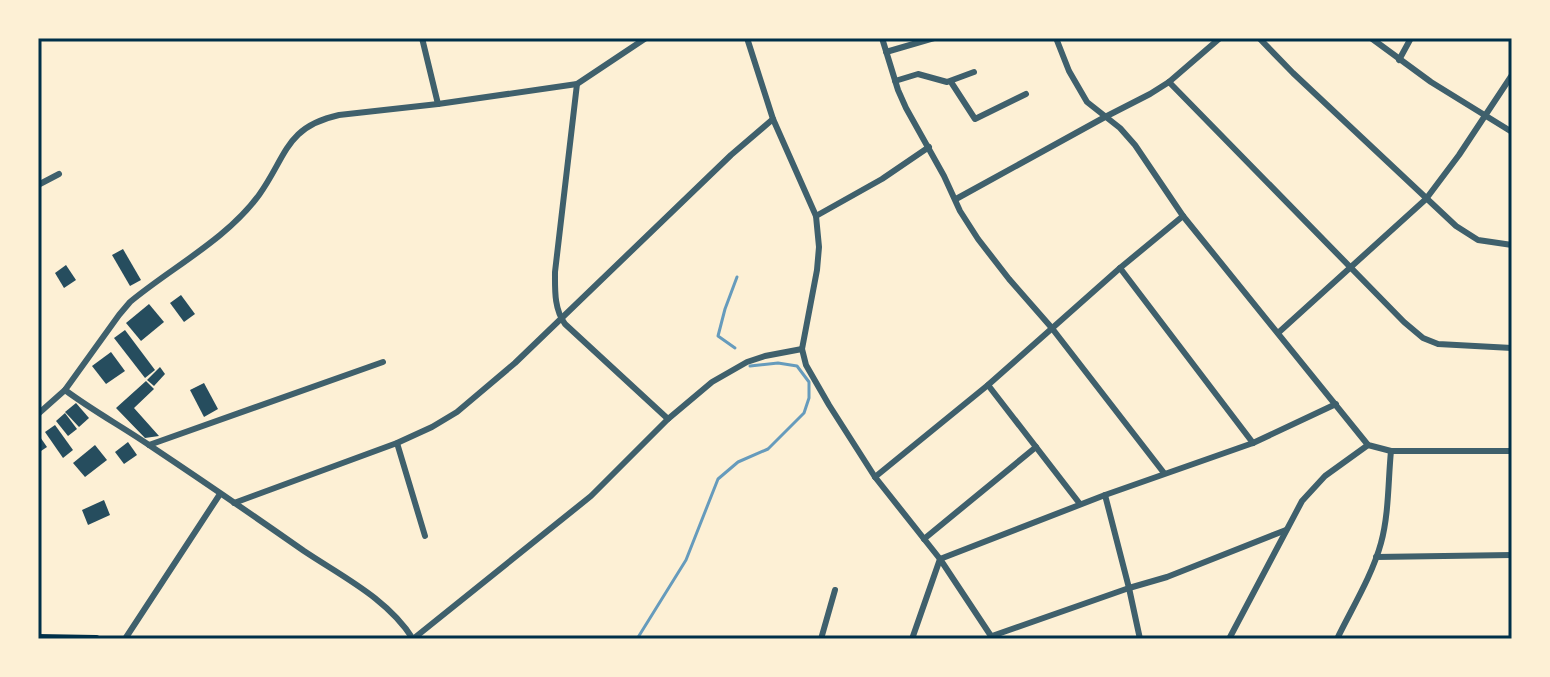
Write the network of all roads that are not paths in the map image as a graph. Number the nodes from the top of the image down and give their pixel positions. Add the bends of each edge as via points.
1 (422, 38) edge
2 (646, 38) edge
3 (747, 38) edge
4 (882, 38) edge
5 (934, 38) edge
6 (1056, 38) edge
7 (1220, 38) edge
8 (1259, 38) edge
9 (1371, 38) edge
10 (1411, 38) edge
11 (886, 52) junction
12 (1399, 60) junction
13 (974, 72) dead end
14 (1512, 75) edge
15 (895, 81) junction
16 (951, 82) junction
17 (1169, 82) junction
18 (577, 84) junction
19 (1026, 94) dead end
20 (438, 104) junction
21 (1486, 116) junction
22 (1105, 117) junction
23 (773, 119) junction
24 (1512, 132) edge
25 (929, 147) junction
26 (59, 174) dead end
27 (38, 185) edge
28 (956, 199) junction
29 (1426, 199) junction
30 (816, 216) junction
31 (1183, 216) junction
32 (1512, 245) edge
33 (1120, 268) junction
34 (1352, 268) junction
35 (560, 317) junction
36 (1051, 327) junction
37 (1278, 333) junction
38 (1512, 348) edge
39 (802, 349) junction
40 (383, 362) dead end
41 (988, 385) junction
42 (65, 390) junction
43 (1336, 404) junction
44 (38, 414) edge
45 (668, 419) junction
46 (397, 443) junction
47 (1253, 443) junction
48 (149, 445) junction
49 (1368, 445) junction
50 (1036, 447) junction
51 (1391, 451) junction
52 (1512, 451) edge
53 (1164, 473) junction
54 (875, 477) junction
55 (220, 494) junction
56 (1105, 495) junction
57 (234, 503) junction
58 (1080, 504) junction
59 (1286, 530) junction
60 (425, 536) dead end
61 (924, 539) junction
62 (1512, 555) edge
63 (1376, 557) junction
64 (940, 559) junction
65 (1129, 588) junction
66 (835, 590) dead end
67 (38, 638) edge
68 (992, 638) edge
69 (96, 639) edge
70 (125, 639) edge
71 (413, 639) edge
72 (821, 639) edge
73 (912, 639) edge
74 (1140, 639) edge
75 (1229, 639) edge
76 (1337, 639) edge

1 - 20 street
2 - 18 street
3 - 23 street
4 - 11 street
5 - 11 street
6 - 22 street via 1084,97
7 - 17 street
8 - 29 street
9 - 12 street
10 - 12 street
11 - 15 street
12 - 21 street
13 - 16 street
14 - 21 street
15 - 16 street via 918,74
15 - 25 street
16 - 19 street via 975,119
17 - 22 street
17 - 34 street
18 - 20 street
18 - 35 street via 555,272
20 - 42 street via 339,115 306,126 247,210 130,302
21 - 24 street
21 - 29 street
22 - 28 street
22 - 31 street via 1135,145
23 - 30 street
23 - 35 street
25 - 28 street
25 - 30 street
26 - 27 street
28 - 36 street via 986,249
29 - 32 street via 1472,237
29 - 34 street
30 - 39 street via 817,270
31 - 33 street
31 - 37 street
33 - 36 street
33 - 47 street
34 - 37 street
34 - 38 street via 1431,342
35 - 45 street
35 - 46 street via 457,412
36 - 41 street
36 - 53 street
37 - 43 street
39 - 45 street via 738,366
39 - 54 street via 821,392
40 - 48 street
41 - 50 street
41 - 54 street
42 - 44 street
42 - 48 street
43 - 47 street
43 - 49 street
45 - 71 street via 591,496
46 - 57 street
46 - 60 street
47 - 53 street
48 - 55 street
49 - 51 street
49 - 59 street via 1314,486
50 - 58 street
50 - 61 street
51 - 52 street
51 - 63 street
53 - 56 street
54 - 61 street
55 - 57 street
55 - 70 street
56 - 58 street
56 - 65 street
57 - 71 street via 385,605
58 - 64 street
59 - 65 street
59 - 75 street
61 - 64 street
62 - 63 street
63 - 76 street
64 - 68 street
64 - 73 street
65 - 68 street
65 - 74 street
66 - 72 street
67 - 69 main road

